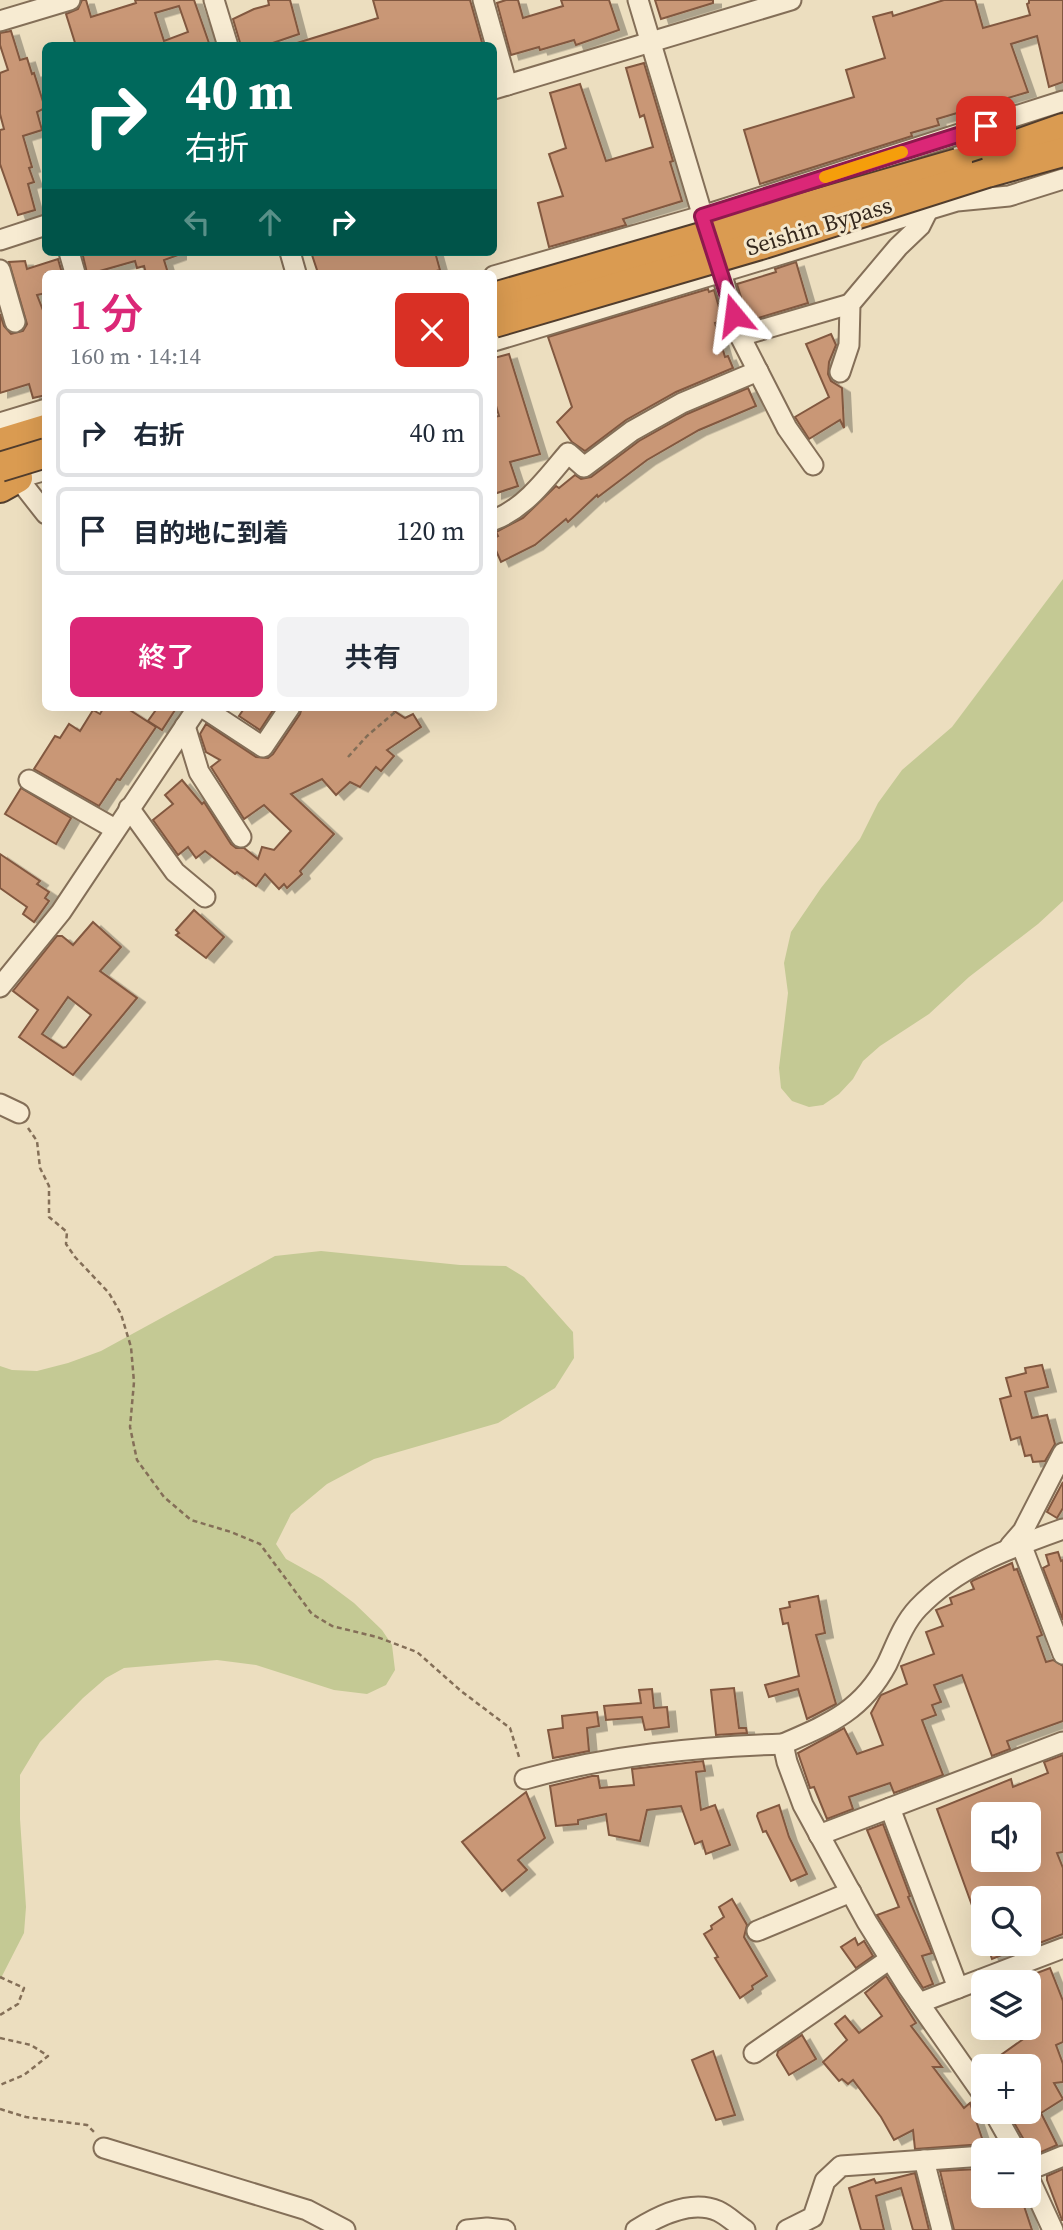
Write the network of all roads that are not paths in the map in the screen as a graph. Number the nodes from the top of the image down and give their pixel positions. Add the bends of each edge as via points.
1 (70, 0) edge
2 (214, 0) edge
3 (483, 0) edge
4 (638, 0) edge
5 (791, 0) edge
6 (18, 8) edge
7 (0, 21) edge
8 (651, 41) junction
9 (227, 42) edge
10 (491, 42) edge
11 (500, 87) edge
12 (1063, 101) edge
13 (1063, 130) edge
14 (1063, 152) edge
15 (984, 165) junction
16 (1063, 179) edge
17 (928, 210) junction
18 (702, 216) junction
19 (42, 226) edge
20 (0, 240) edge
21 (0, 270) edge
22 (722, 273) junction
23 (497, 275) edge
24 (497, 296) edge
25 (850, 304) junction
26 (15, 322) dead end
27 (497, 322) edge
28 (740, 336) junction
29 (497, 340) edge
30 (758, 371) junction
31 (840, 372) dead end
32 (42, 410) edge
33 (0, 423) edge
34 (42, 430) edge
35 (0, 443) edge
36 (42, 455) edge
37 (0, 456) edge
38 (813, 465) dead end
39 (42, 471) edge
40 (6, 477) edge
41 (42, 510) edge
42 (497, 519) edge
43 (287, 711) edge
44 (194, 712) edge
45 (29, 780) dead end
46 (129, 808) junction
47 (115, 829) junction
48 (242, 837) dead end
49 (205, 897) dead end
50 (0, 987) edge
51 (0, 1104) edge
52 (19, 1114) road end
53 (1063, 1452) edge
54 (1063, 1529) edge
55 (1012, 1547) junction
56 (1063, 1654) edge
57 (1063, 1742) edge
58 (783, 1744) junction
59 (525, 1779) road end
60 (890, 1808) junction
61 (819, 1835) junction
62 (851, 1892) junction
63 (757, 1931) dead end
64 (1063, 1948) edge
65 (890, 1959) junction
66 (958, 1988) junction
67 (919, 2003) junction
68 (754, 2053) dead end
69 (971, 2077) edge
70 (104, 2148) road end
71 (1063, 2156) edge
72 (971, 2157) edge
73 (924, 2160) junction
74 (1041, 2165) edge
75 (1041, 2204) edge
76 (345, 2230) edge
77 (467, 2230) edge
78 (505, 2230) edge
79 (636, 2230) edge
80 (745, 2230) edge
81 (787, 2230) edge
82 (942, 2230) edge
83 (1053, 2230) edge

1 - 6 street
2 - 9 street
3 - 10 street
4 - 8 street
5 - 8 street
6 - 7 street
8 - 11 street
8 - 18 street
12 - 18 street
13 - 15 highway
14 - 15 highway, Seishin Bypass
15 - 24 highway, Seishin Bypass, bridge
15 - 27 highway, Seishin Bypass, bridge via 764,244
16 - 17 street via 1009,196 967,199
17 - 22 street
17 - 25 street
18 - 22 street
18 - 23 street
19 - 20 street
21 - 26 street
22 - 28 street
22 - 29 street
25 - 28 street
25 - 31 street via 849,345
28 - 30 street
30 - 38 street via 787,428
30 - 42 street via 682,403 632,431 584,467 568,453 534,494
32 - 33 street
34 - 35 highway
36 - 40 highway, bridge
37 - 40 street
39 - 40 street
40 - 41 street
43 - 44 street via 263,747
44 - 46 street
44 - 48 street via 199,772
45 - 47 street
46 - 47 street
46 - 49 street via 175,872
47 - 50 street via 61,912
51 - 52 street
53 - 55 street
54 - 55 street
55 - 56 street
55 - 58 street via 967,1568 916,1610 885,1668 858,1705
57 - 60 street
58 - 59 street via 711,1746 628,1757
58 - 61 street via 794,1784
60 - 61 street
60 - 66 street
61 - 62 street
62 - 63 street
62 - 65 street
64 - 66 street
65 - 67 street
65 - 68 street
66 - 67 street
67 - 69 street
70 - 76 street via 307,2210
71 - 74 street
72 - 73 street
73 - 81 street via 841,2166 825,2181 813,2217
73 - 82 street
75 - 83 street
77 - 78 street
79 - 80 street via 667,2211 705,2208 718,2211

